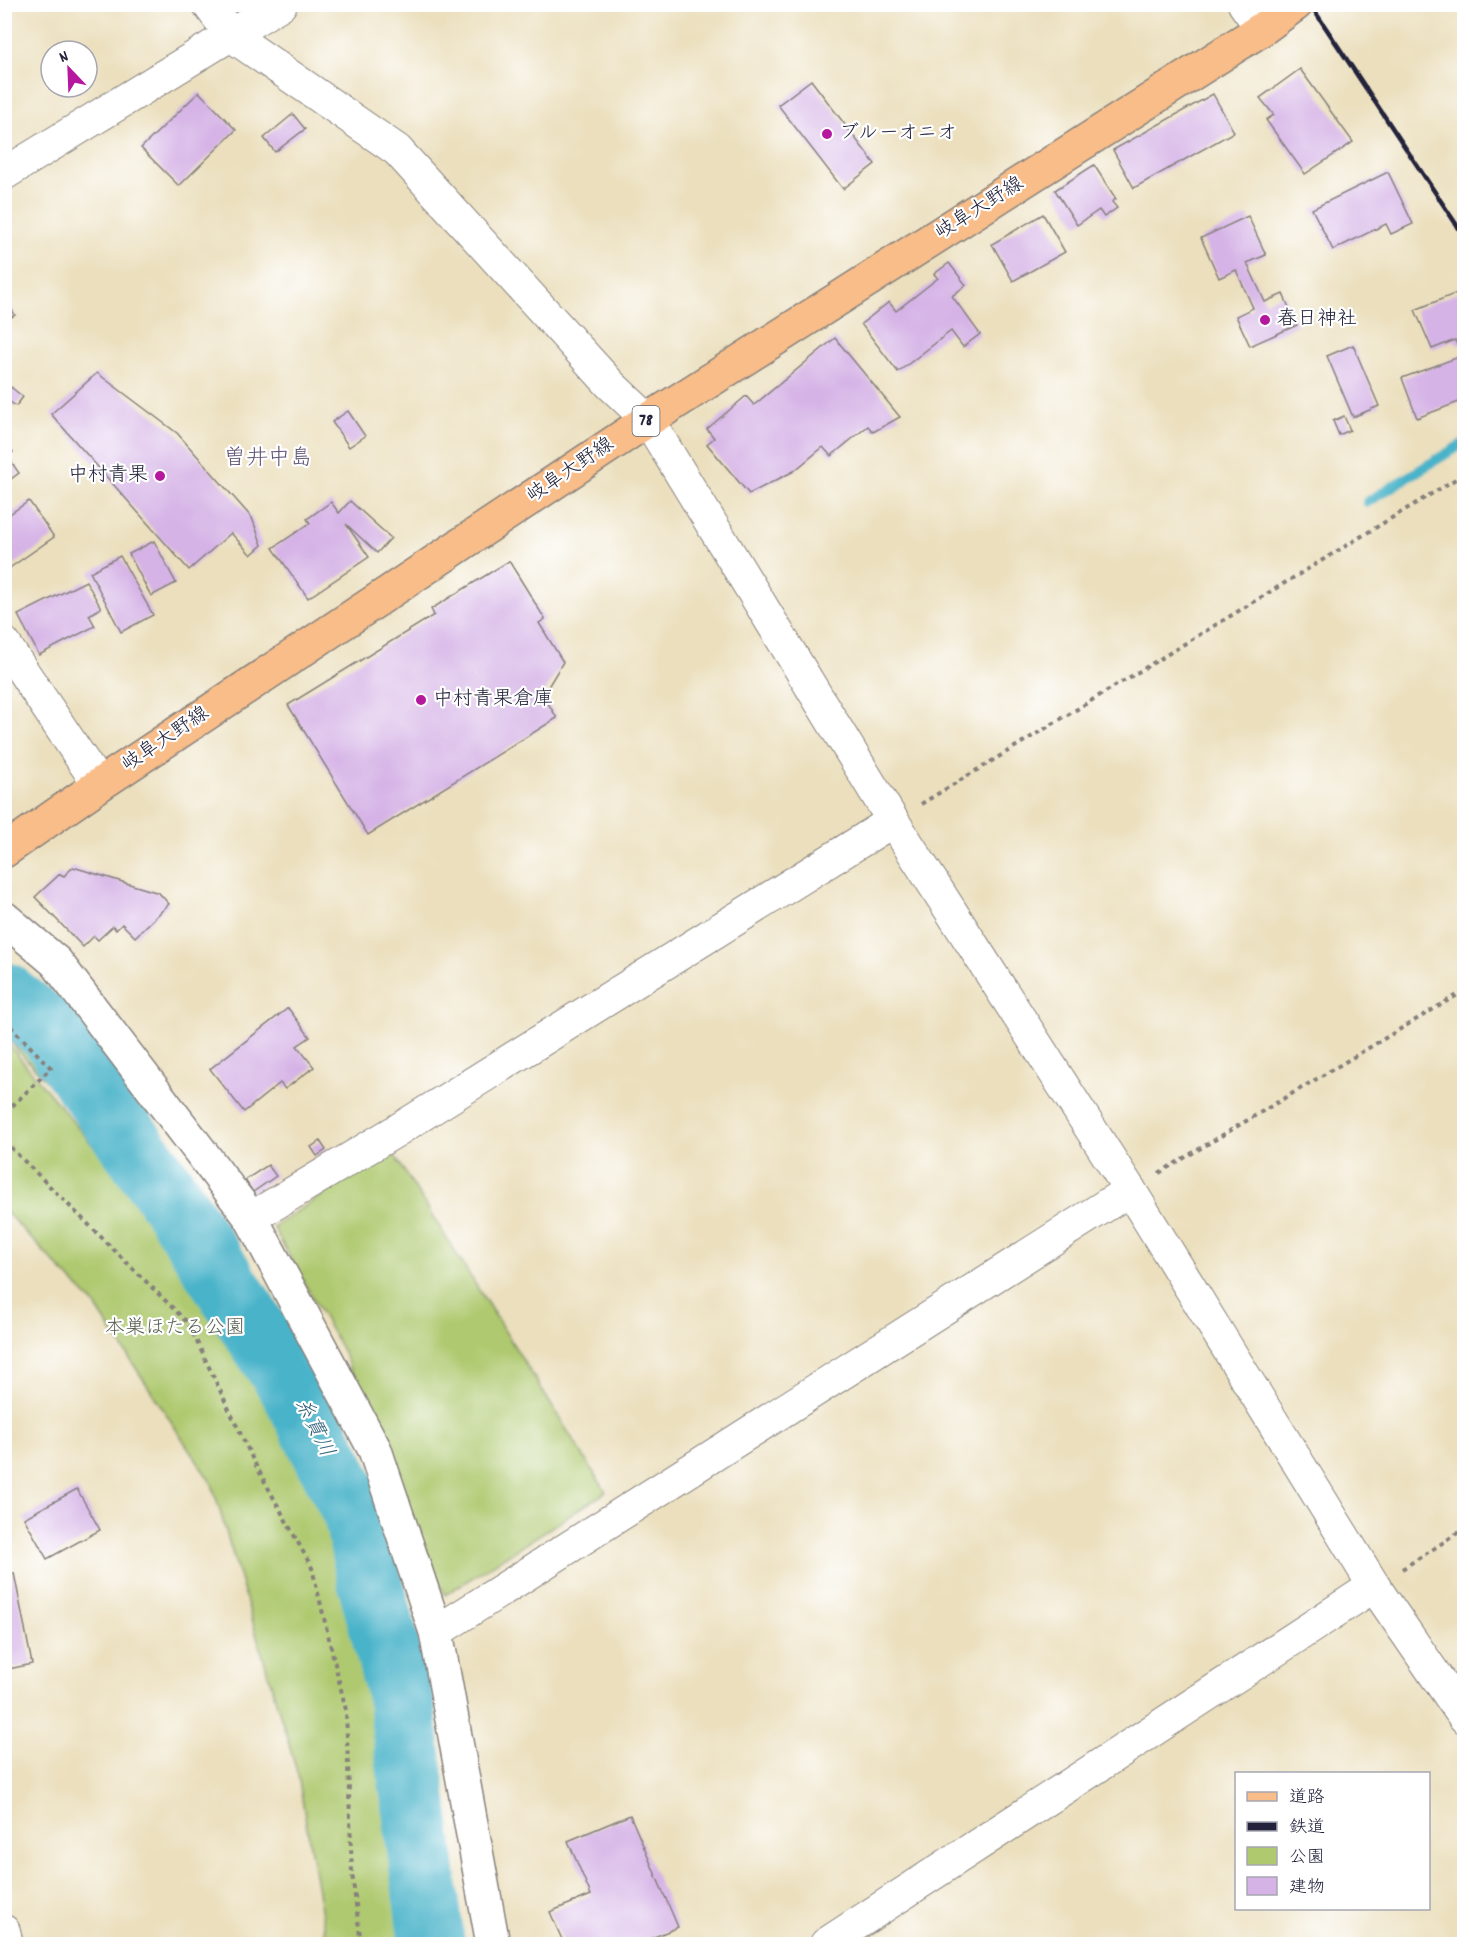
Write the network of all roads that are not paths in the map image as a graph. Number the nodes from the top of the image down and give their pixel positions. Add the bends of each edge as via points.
1 (208, 4) edge
2 (282, 4) edge
3 (1296, 4) edge
4 (1253, 17) edge
5 (232, 36) junction
6 (4, 174) edge
7 (648, 420) junction
8 (4, 643) edge
9 (99, 784) junction
10 (893, 821) junction
11 (4, 851) edge
12 (4, 918) edge
13 (1130, 1190) junction
14 (251, 1218) junction
15 (1374, 1586) junction
16 (436, 1632) junction
17 (1464, 1717) edge
18 (4, 1931) edge
19 (8, 1944) edge
20 (493, 1944) edge
21 (826, 1944) edge

1 - 5 street
2 - 5 street
3 - 4 main road, 岐阜大野線 / 78
4 - 7 main road, 岐阜大野線 / 78
5 - 6 street
5 - 7 street via 397,150 611,385
7 - 9 main road, 岐阜大野線 / 78
7 - 10 street
8 - 9 street
9 - 11 main road, 岐阜大野線 / 78
10 - 13 street
10 - 14 street
12 - 14 street via 56,962
13 - 15 street
13 - 16 street
14 - 16 street via 375,1450
15 - 17 street
15 - 21 street
16 - 20 street
18 - 19 street

